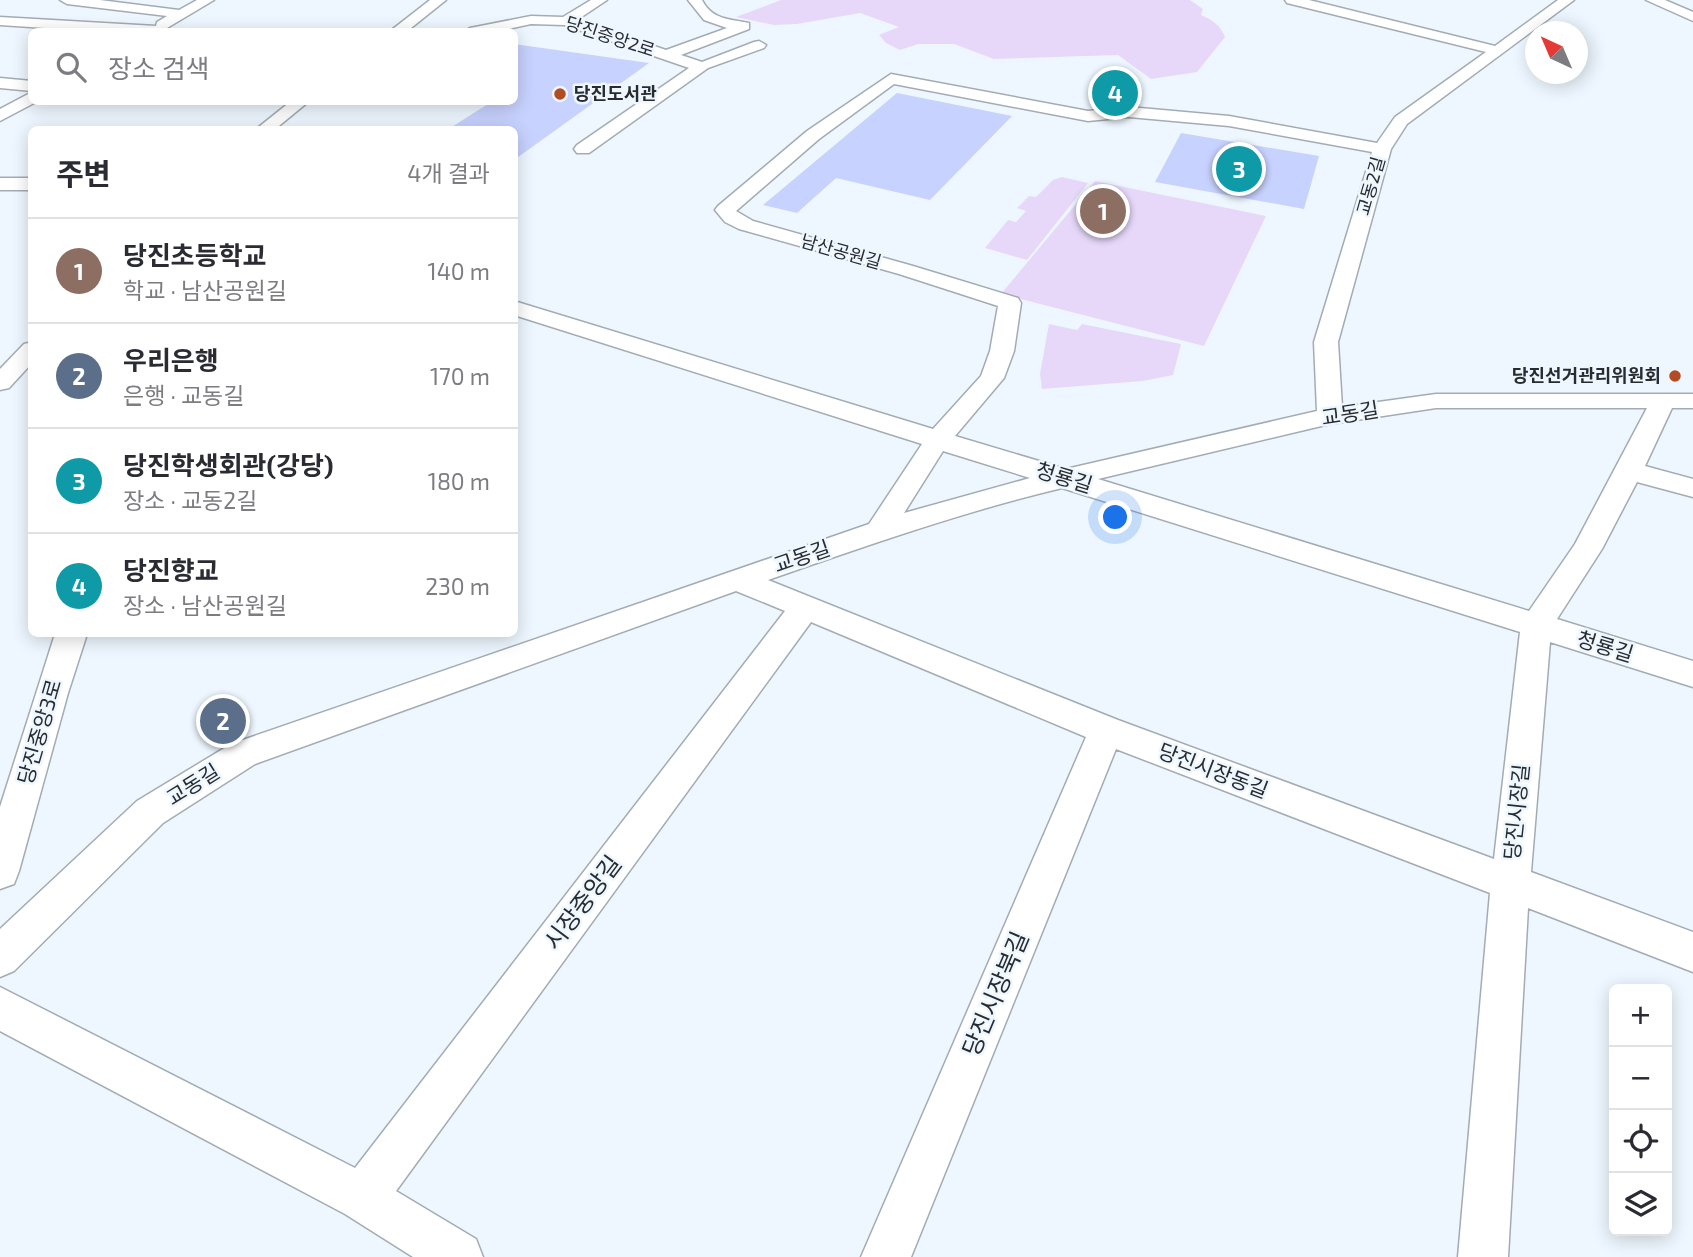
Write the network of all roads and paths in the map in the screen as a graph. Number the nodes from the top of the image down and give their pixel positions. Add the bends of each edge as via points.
1 (67, 0) edge
2 (207, 0) edge
3 (422, 0) edge
4 (439, 0) edge
5 (600, 0) edge
6 (695, 0) edge
7 (1292, 0) edge
8 (1567, 0) edge
9 (1653, 0) edge
10 (1368, 5) dead end
11 (23, 6) dead end
12 (181, 14) junction
13 (1350, 14) junction
14 (1693, 17) edge
15 (0, 20) edge
16 (566, 21) junction
17 (110, 28) edge
18 (156, 28) edge
19 (401, 28) edge
20 (489, 28) edge
21 (759, 45) dead end
22 (1499, 51) junction
23 (667, 55) junction
24 (701, 67) junction
25 (0, 83) edge
26 (28, 86) edge
27 (28, 99) edge
28 (296, 105) edge
29 (0, 116) edge
30 (268, 126) edge
31 (583, 149) dead end
32 (1382, 149) junction
33 (0, 184) edge
34 (28, 184) edge
35 (518, 308) edge
36 (28, 353) edge
37 (0, 383) edge
38 (1663, 401) junction
39 (1693, 401) edge
40 (1330, 416) junction
41 (937, 440) junction
42 (1629, 471) junction
43 (1068, 478) junction
44 (1693, 488) edge
45 (879, 531) junction
46 (737, 579) junction
47 (804, 609) junction
48 (1536, 625) junction
49 (70, 637) edge
50 (1693, 674) edge
51 (1106, 730) junction
52 (0, 871) edge
53 (1510, 885) junction
54 (1693, 952) edge
55 (0, 957) edge
56 (0, 1008) edge
57 (362, 1197) junction
58 (458, 1257) edge
59 (886, 1257) edge
60 (1483, 1257) edge

1 - 12 street
2 - 12 street
3 - 4 street
4 - 19 street
5 - 16 street
6 - 23 street, 당진중앙2로 via 699,10 712,19 744,26
7 - 13 street
8 - 22 street, 교동2길
9 - 14 street
10 - 13 street
11 - 15 street
12 - 18 street
13 - 22 street
15 - 17 street
16 - 20 street, 당진중앙2로 via 531,19
16 - 23 street, 당진중앙2로
21 - 24 street
22 - 32 street, 교동2길 via 1401,121
23 - 24 street, 당진중앙2로
24 - 31 street
25 - 26 street
27 - 29 street
28 - 30 street
32 - 40 street, 교동2길 via 1326,342
32 - 41 street, 남산공원길 via 1229,121 1129,112 1088,116 891,79 813,135 725,210 746,225 1010,303 992,378
33 - 34 street
35 - 41 street, 청룡길
36 - 37 street
38 - 39 street, 교동길
38 - 40 street, 교동길 via 1436,401
38 - 42 street, 당진시장길
40 - 43 street, 교동길
41 - 43 street, 청룡길
41 - 45 street
42 - 44 street
42 - 48 street, 당진시장길 via 1587,549
43 - 45 street, 교동길
43 - 48 street, 청룡길
45 - 46 street, 교동길
46 - 47 street, 당진시장동길
46 - 55 street, 교동길 via 243,754 150,812
47 - 51 street, 당진시장동길
47 - 57 street, 시장중앙길
48 - 50 street, 청룡길
48 - 53 street, 당진시장길
49 - 52 street, 당진중앙3로
51 - 53 street, 당진시장동길
51 - 59 street, 당진시장북길
53 - 54 street, 당진시장동길
53 - 60 street, 당진시장길
56 - 57 street
57 - 58 street

